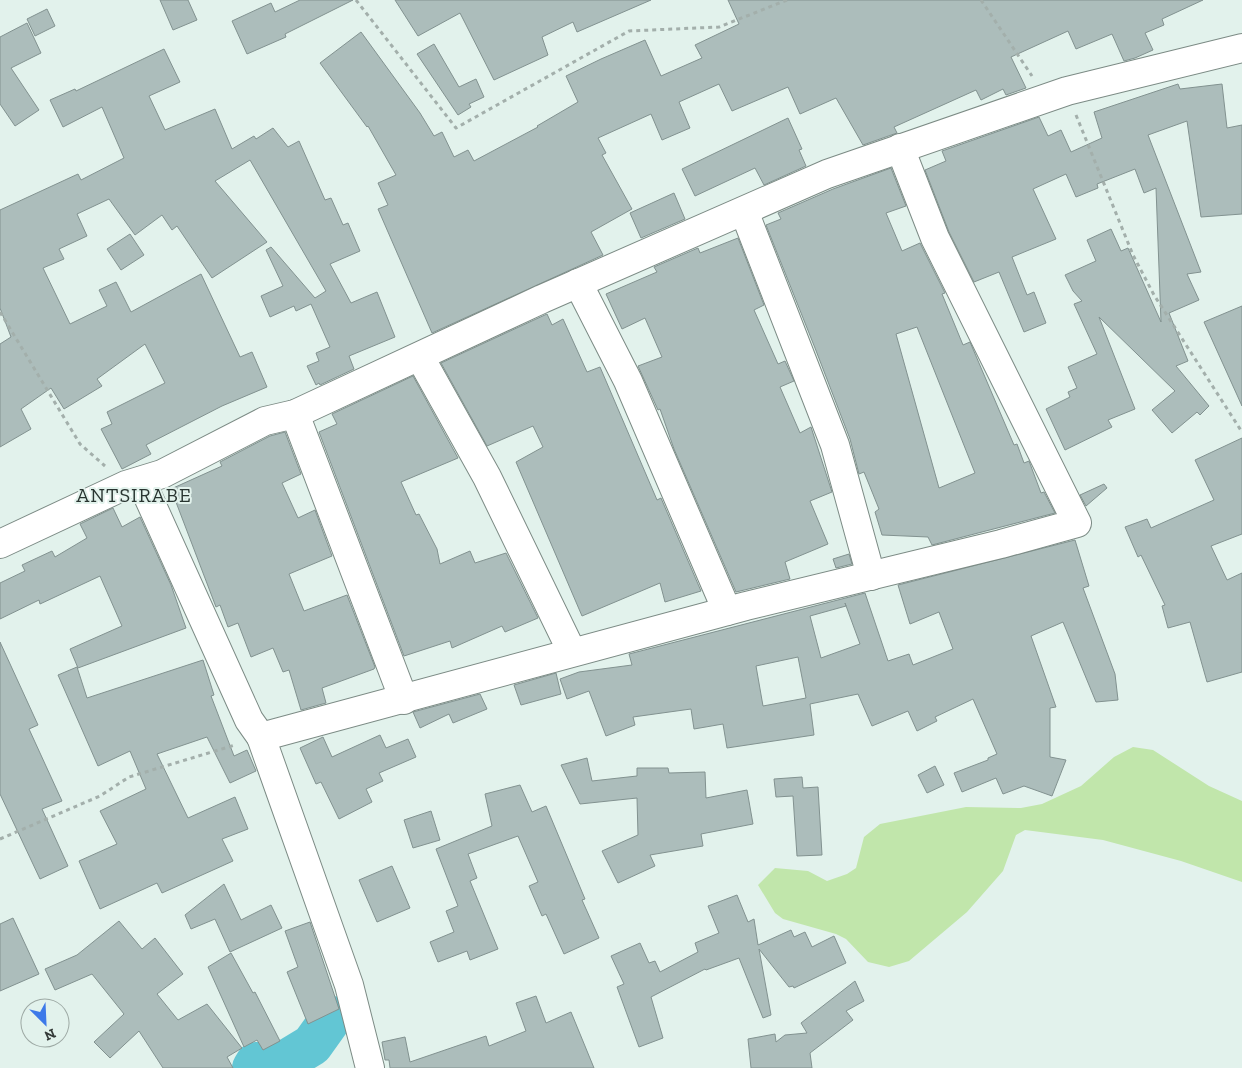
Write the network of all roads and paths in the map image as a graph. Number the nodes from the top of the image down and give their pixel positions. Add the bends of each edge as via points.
1 (356, 0) edge
2 (787, 0) edge
3 (981, 0) edge
4 (1242, 48) edge
5 (1066, 91) junction
6 (900, 148) junction
7 (744, 210) junction
8 (578, 283) junction
9 (0, 312) edge
10 (420, 357) junction
11 (295, 414) junction
12 (1242, 432) edge
13 (133, 483) junction
14 (0, 544) edge
15 (871, 576) junction
16 (727, 611) junction
17 (572, 652) junction
18 (404, 700) junction
19 (261, 737) junction
20 (0, 839) edge
21 (370, 1068) edge

1 - 2 path via 456,128 629,31 719,27
3 - 5 path via 1031,76
4 - 5 street
5 - 6 street
5 - 12 path via 1137,263
6 - 7 street via 827,174
6 - 15 street via 936,238 1077,523
7 - 8 street
7 - 15 street via 835,445
8 - 10 street
8 - 16 street via 628,381
9 - 13 path via 80,444
10 - 11 street
10 - 17 street via 487,477
11 - 13 street via 265,421 162,474
11 - 18 street
13 - 14 street
13 - 19 street via 248,720
15 - 16 street
16 - 17 street
17 - 18 street
18 - 19 street
19 - 20 path via 129,778 100,796
19 - 21 street via 352,992

